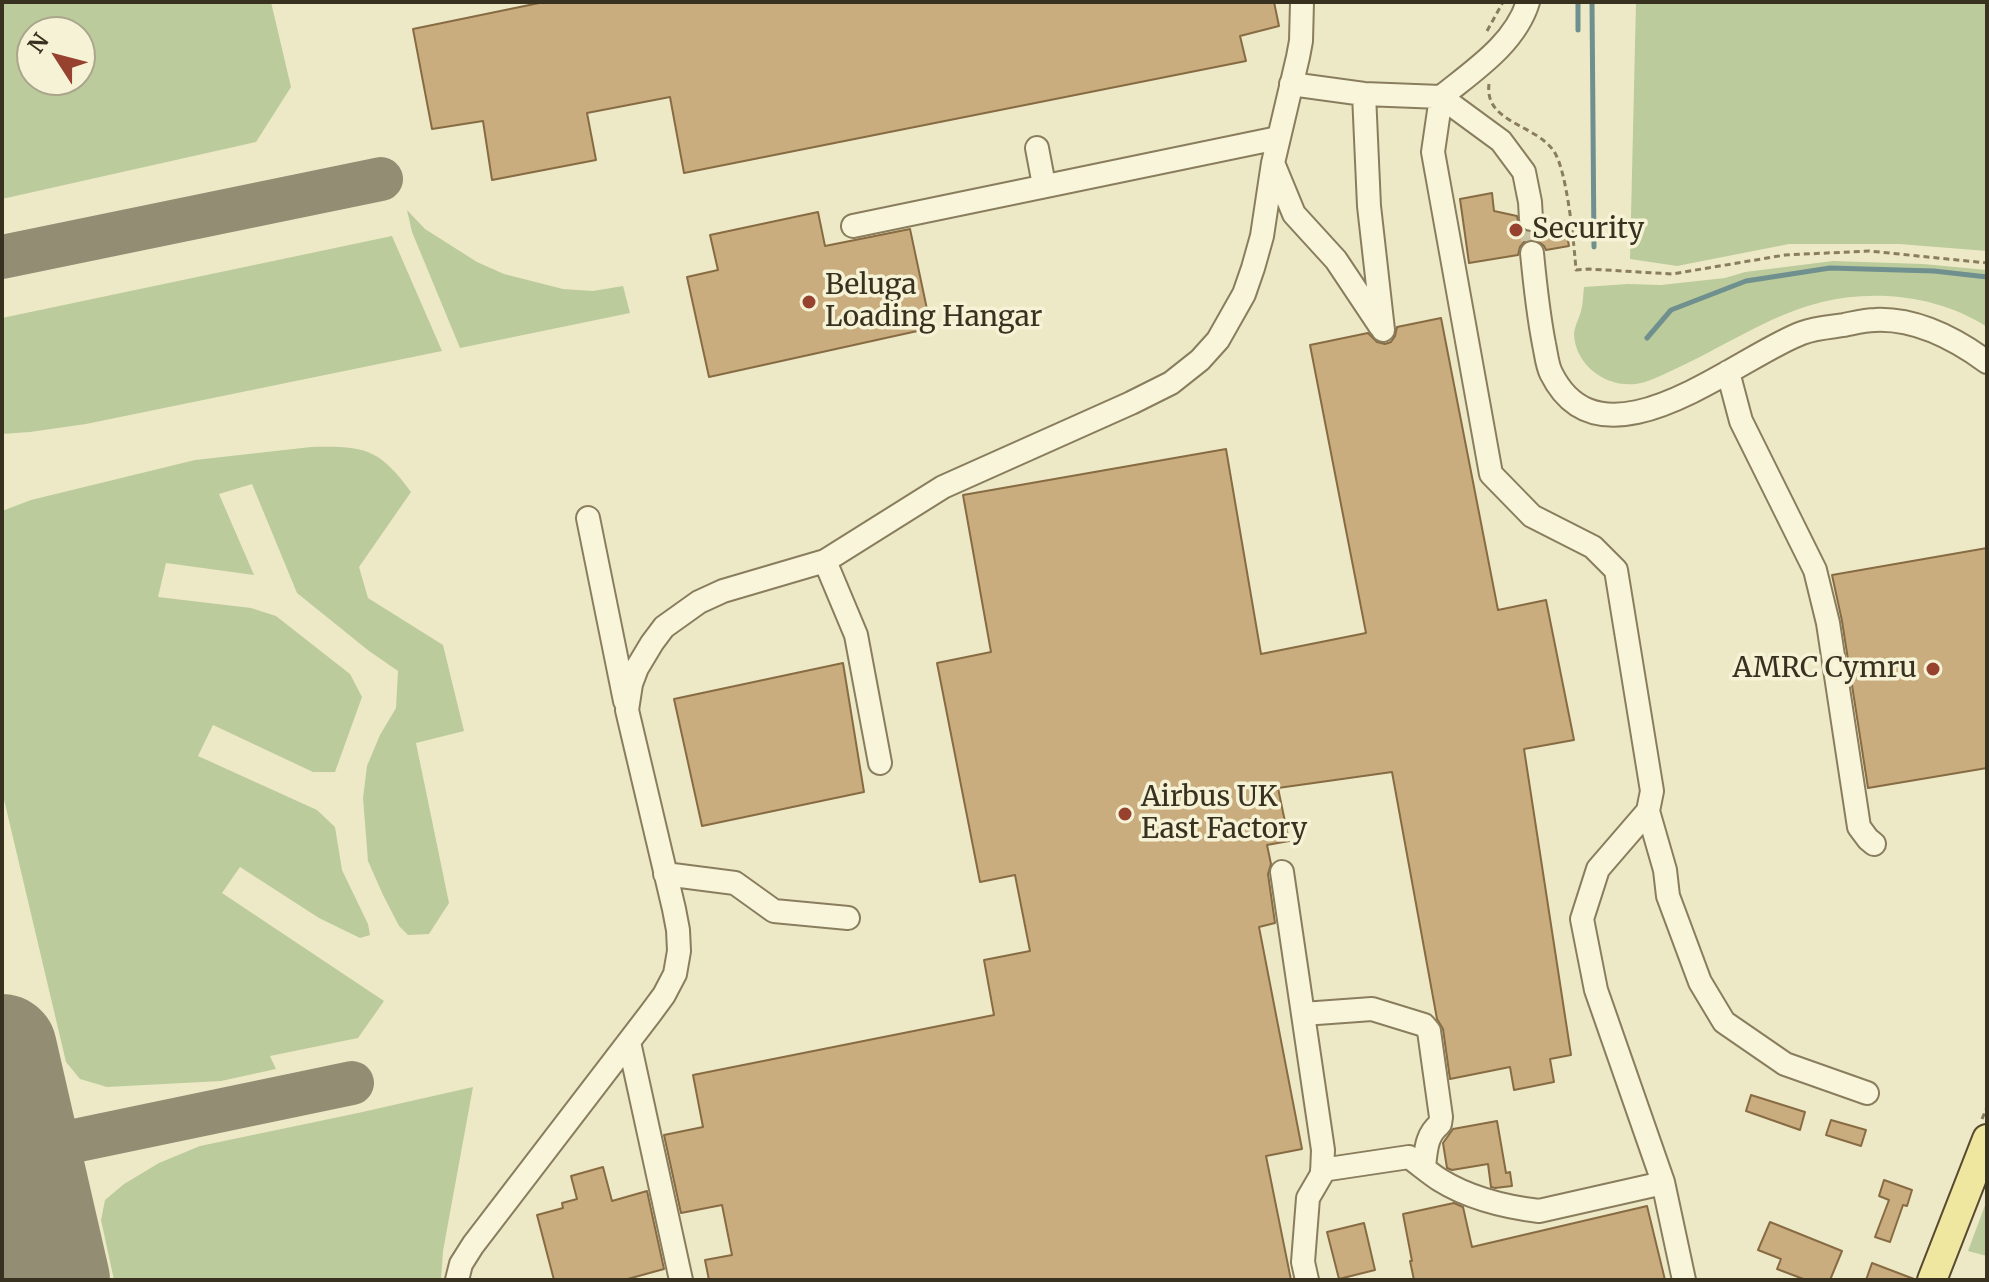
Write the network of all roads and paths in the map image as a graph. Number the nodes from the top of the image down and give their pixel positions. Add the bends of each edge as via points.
1 (1302, 2) edge
2 (1503, 2) edge
3 (1528, 2) edge
4 (1492, 54) junction
5 (1489, 80) dead end
6 (1291, 84) junction
7 (1364, 94) junction
8 (1441, 97) junction
9 (1278, 138) junction
10 (1037, 148) dead end
11 (1273, 163) junction
12 (1044, 185) junction
13 (1531, 219) tunnel mouth
14 (853, 226) dead end
15 (1532, 253) tunnel mouth
16 (1987, 263) edge
17 (1987, 362) edge
18 (1728, 372) junction
19 (588, 518) dead end
20 (825, 561) junction
21 (627, 710) junction
22 (880, 763) dead end
23 (1648, 811) junction
24 (1874, 844) dead end
25 (1282, 872) dead end
26 (665, 874) junction
27 (848, 918) dead end
28 (1303, 1014) junction
29 (629, 1042) junction
30 (1867, 1093) dead end
31 (1987, 1139) edge
32 (1424, 1167) junction
33 (1322, 1170) junction
34 (1663, 1183) junction
35 (457, 1280) edge
36 (681, 1280) edge
37 (1307, 1280) edge
38 (1684, 1280) edge
39 (1932, 1280) edge

1 - 6 street via 1301,41
2 - 4 path via 1482,40
3 - 4 street via 1513,31
4 - 8 street
5 - 16 path via 1491,104 1542,138 1561,164 1576,270 1672,274 1785,255 1869,251
6 - 7 street
6 - 9 street
7 - 8 street
7 - 11 street via 1369,206 1383,330 1336,260 1294,214
8 - 13 street via 1501,141 1524,172
8 - 23 street via 1433,152 1491,474 1532,516 1593,547 1616,570 1652,791
9 - 11 street
9 - 12 street
10 - 12 street
11 - 20 street via 1262,236 1244,294 1218,340 1189,370 1131,403 943,487
12 - 14 street
15 - 18 street via 1550,371 1577,405 1613,416 1646,411
17 - 18 street via 1941,333 1875,320 1803,332
18 - 24 street via 1741,421 1815,570 1859,827
19 - 21 street
20 - 21 street via 723,591 664,627 637,668
20 - 22 street via 856,635
21 - 26 street
23 - 30 street via 1668,896 1700,982 1724,1022 1785,1064
23 - 34 street via 1598,869 1582,919 1596,990
25 - 28 street
26 - 27 street via 735,883 774,911
26 - 29 street via 678,930 675,974
28 - 32 street via 1372,1009 1429,1031 1441,1117 1428,1140
28 - 33 street
29 - 35 street via 473,1245
29 - 36 street
31 - 39 main road
32 - 33 street via 1409,1157
32 - 34 street via 1459,1190 1539,1211
33 - 37 street via 1308,1198 1303,1262
34 - 38 street

